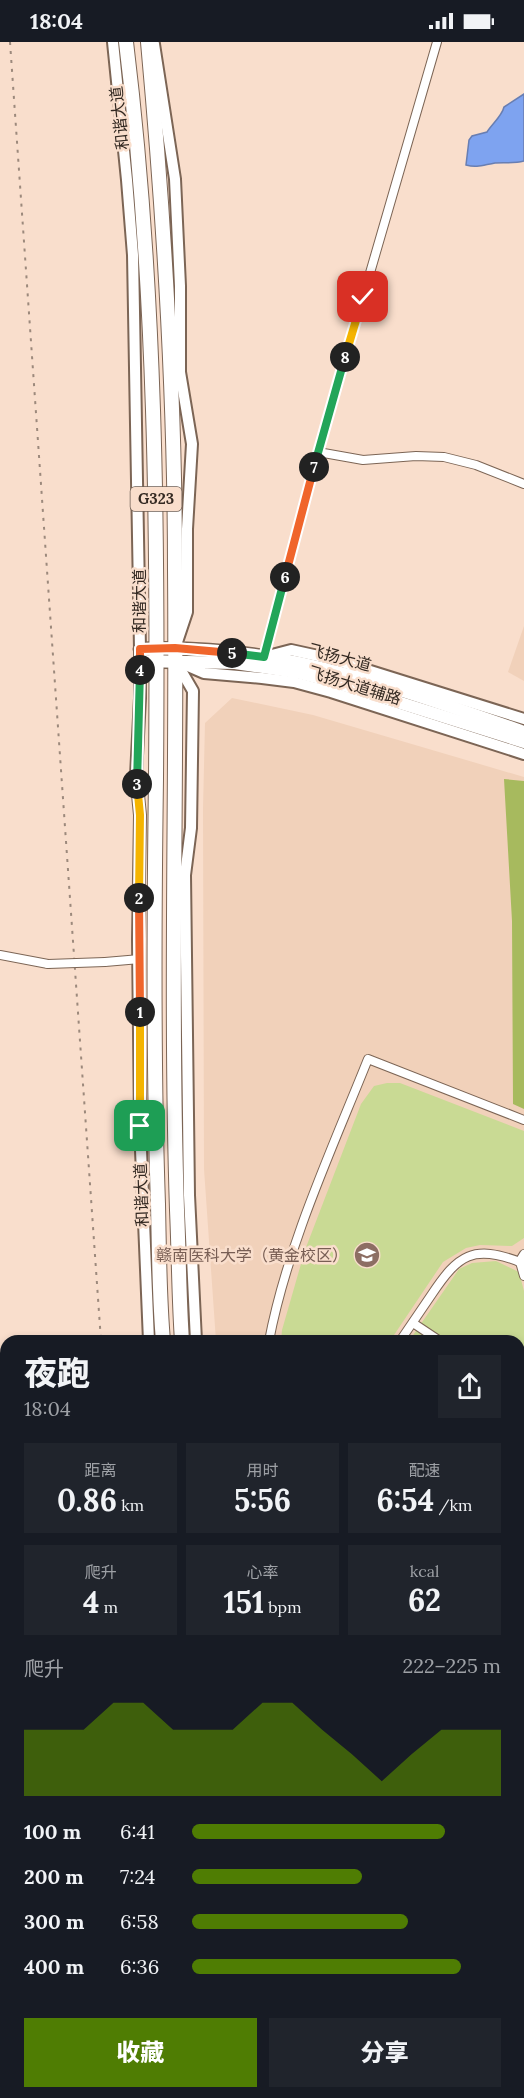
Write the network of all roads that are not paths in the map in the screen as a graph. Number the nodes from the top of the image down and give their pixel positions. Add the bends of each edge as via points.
1 (112, 42) edge
2 (126, 42) edge
3 (148, 42) edge
4 (153, 42) edge
5 (437, 42) edge
6 (318, 452) junction
7 (524, 484) edge
8 (155, 654) junction
9 (175, 654) junction
10 (140, 655) junction
11 (264, 657) junction
12 (204, 673) junction
13 (193, 691) junction
14 (524, 719) edge
15 (524, 732) edge
16 (524, 742) edge
17 (524, 754) edge
18 (0, 955) edge
19 (140, 959) junction
20 (524, 1120) edge
21 (524, 1254) edge
22 (519, 1262) junction
23 (524, 1276) edge
24 (413, 1323) junction
25 (149, 1335) edge
26 (163, 1335) edge
27 (182, 1335) edge
28 (196, 1335) edge
29 (270, 1335) edge
30 (404, 1335) edge
31 (431, 1335) edge

1 - 10 street via 133,255
2 - 8 highway, 和谐大道 / G323 via 138,137 155,429
3 - 9 highway, G323 via 166,295 176,569
4 - 9 street via 175,178 180,372 192,444 187,612
5 - 6 street
6 - 7 street via 363,460 444,457
6 - 11 street
8 - 9 main road, 飞扬大道
8 - 10 main road, 飞扬大道
8 - 26 highway, 和谐大道 / G323 via 153,958
9 - 11 main road, 飞扬大道
9 - 12 street, 飞扬大道辅路
9 - 13 street
9 - 16 main road, 飞扬大道 via 296,672
9 - 27 highway, G323 via 174,1123
10 - 19 street via 136,775 140,815
11 - 14 street, 飞扬大道辅路 via 291,650 332,659
11 - 15 main road, 飞扬大道 via 337,672
12 - 13 street
12 - 17 street, 飞扬大道辅路 via 294,682
13 - 28 street via 191,828 185,875 189,1195
18 - 19 street, bridge via 48,964
19 - 25 street via 140,1126
20 - 29 street via 368,1059 295,1245
21 - 22 street
22 - 23 street
22 - 24 street via 497,1254 465,1257 447,1270
24 - 30 street
24 - 31 street

